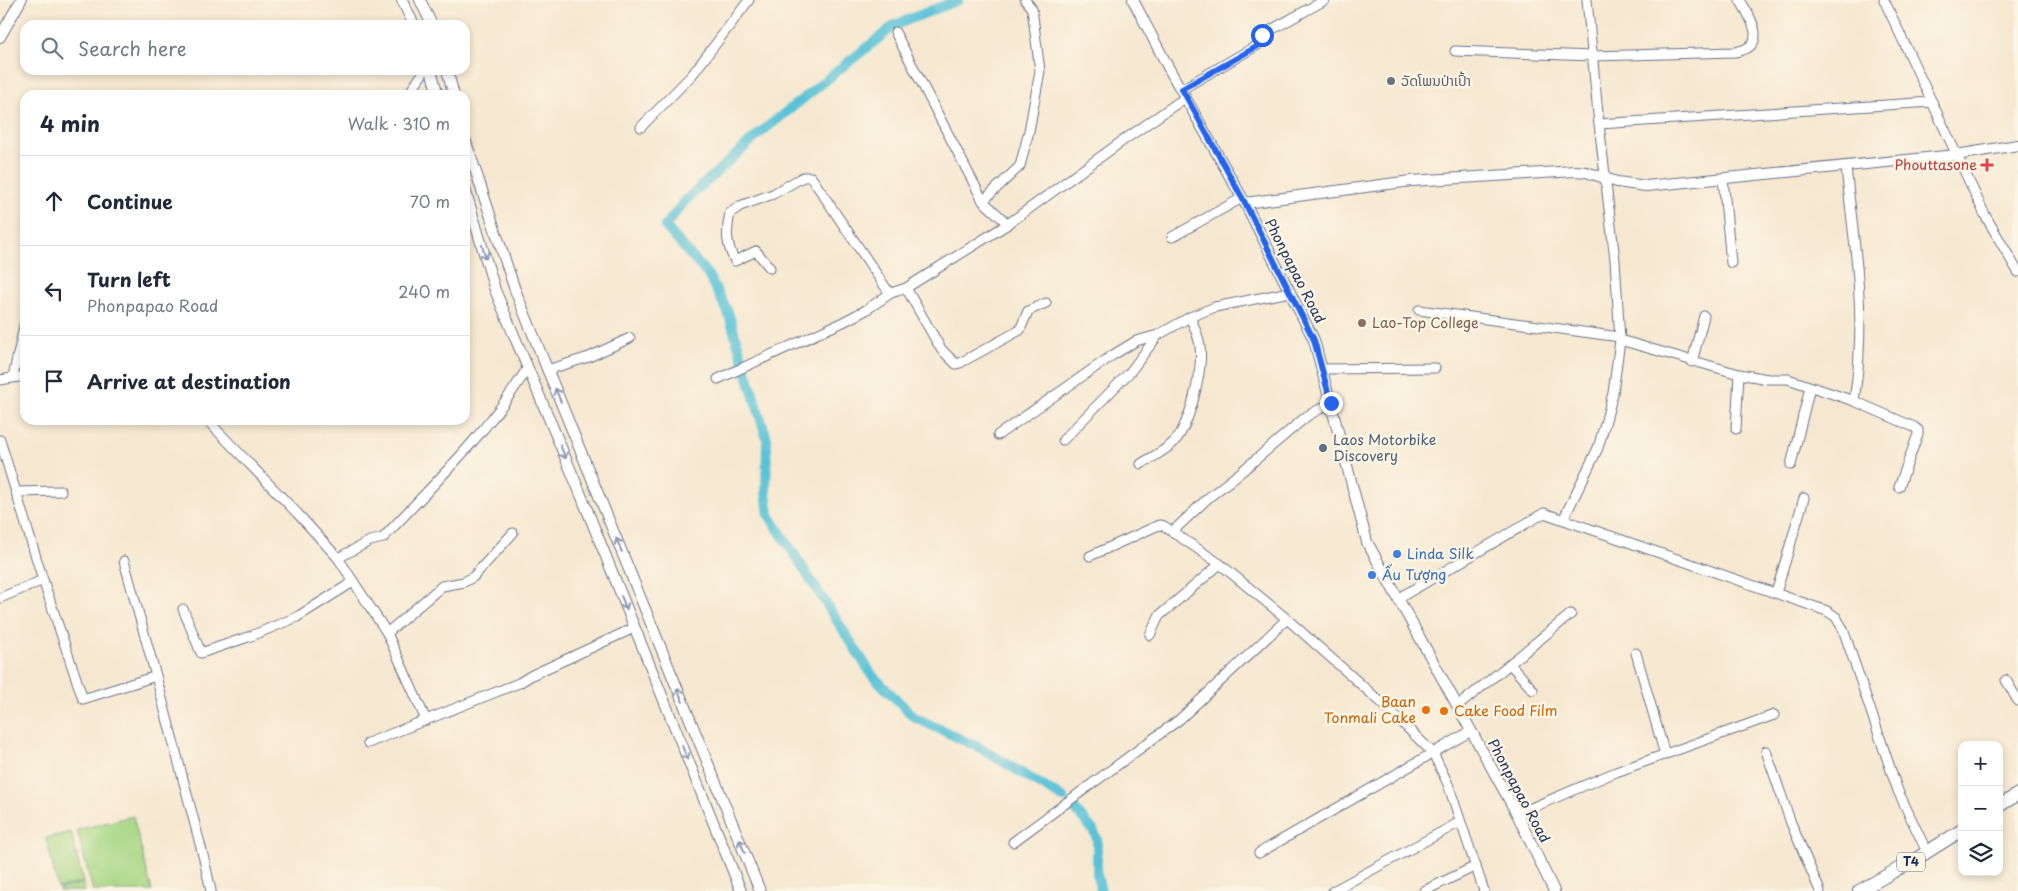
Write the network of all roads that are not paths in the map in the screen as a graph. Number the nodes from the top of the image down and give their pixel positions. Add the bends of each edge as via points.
1 (21, 0) edge
2 (402, 0) edge
3 (420, 0) edge
4 (749, 0) edge
5 (1025, 0) edge
6 (1133, 0) edge
7 (1326, 0) edge
8 (1587, 0) edge
9 (1740, 0) edge
10 (1884, 0) edge
11 (412, 20) edge
12 (430, 20) edge
13 (895, 32) dead end
14 (0, 37) edge
15 (1455, 51) dead end
16 (1593, 56) junction
17 (422, 75) edge
18 (432, 75) edge
19 (448, 75) edge
20 (411, 90) edge
21 (437, 90) edge
22 (453, 90) edge
23 (1184, 93) junction
24 (1932, 102) junction
25 (1599, 124) junction
26 (640, 127) dead end
27 (2018, 145) edge
28 (470, 154) edge
29 (1956, 155) junction
30 (1846, 167) junction
31 (1723, 178) junction
32 (1605, 179) junction
33 (983, 201) junction
34 (1244, 201) junction
35 (470, 206) edge
36 (1008, 224) junction
37 (1172, 237) dead end
38 (1730, 263) dead end
39 (770, 268) dead end
40 (2018, 272) edge
41 (906, 288) junction
42 (1290, 292) junction
43 (891, 293) junction
44 (1046, 304) dead end
45 (1419, 310) dead end
46 (1704, 316) dead end
47 (1190, 317) junction
48 (1158, 335) junction
49 (630, 338) dead end
50 (1620, 338) junction
51 (20, 345) edge
52 (1692, 362) junction
53 (1435, 368) dead end
54 (527, 369) junction
55 (1321, 369) junction
56 (547, 370) junction
57 (1739, 374) junction
58 (20, 376) edge
59 (13, 377) junction
60 (718, 379) dead end
61 (0, 380) edge
62 (1810, 387) junction
63 (1854, 402) junction
64 (1331, 403) junction
65 (212, 425) edge
66 (1736, 429) dead end
67 (998, 435) dead end
68 (0, 440) edge
69 (1063, 440) dead end
70 (1142, 464) dead end
71 (1791, 465) dead end
72 (1899, 487) dead end
73 (62, 491) dead end
74 (16, 492) junction
75 (1804, 498) dead end
76 (1564, 518) junction
77 (513, 532) dead end
78 (1172, 532) junction
79 (1090, 556) dead end
80 (338, 558) junction
81 (124, 562) dead end
82 (1220, 564) junction
83 (43, 580) junction
84 (353, 582) junction
85 (1776, 593) junction
86 (0, 598) edge
87 (1399, 598) junction
88 (183, 609) dead end
89 (1572, 614) dead end
90 (1287, 619) junction
91 (634, 628) junction
92 (387, 633) junction
93 (1150, 635) dead end
94 (1636, 653) dead end
95 (1510, 664) junction
96 (156, 676) junction
97 (2006, 680) dead end
98 (1533, 690) dead end
99 (2018, 700) edge
100 (1458, 706) junction
101 (1774, 715) dead end
102 (426, 720) junction
103 (1471, 731) junction
104 (368, 743) dead end
105 (1766, 751) dead end
106 (1433, 754) junction
107 (1665, 755) junction
108 (2018, 794) edge
109 (2003, 803) edge
110 (1517, 814) junction
111 (1460, 822) junction
112 (1960, 831) edge
113 (1013, 842) dead end
114 (1927, 852) junction
115 (1258, 853) dead end
116 (1476, 866) junction
117 (211, 891) edge
118 (741, 891) edge
119 (760, 891) edge
120 (1333, 891) edge
121 (1424, 891) edge
122 (1484, 891) edge
123 (1554, 891) edge
124 (1820, 891) edge
125 (1859, 891) edge

1 - 14 street
2 - 11 street
3 - 12 street
4 - 26 street via 692,75
5 - 33 street via 1032,10 1040,71 1029,131 1020,166
6 - 23 street, Phonpapao Road
7 - 23 street via 1262,35 1258,46
8 - 16 street
9 - 16 street via 1755,35 1754,42 1746,50
10 - 24 street
13 - 33 street
15 - 16 street
16 - 25 street
17 - 20 street
18 - 21 street
19 - 22 street
23 - 34 street, Phonpapao Road
23 - 36 street
24 - 25 street
24 - 29 street
25 - 32 street
27 - 29 street
28 - 56 street via 515,290
29 - 30 street
29 - 40 street
30 - 31 street
30 - 63 street via 1859,313 1860,351
31 - 32 street via 1646,186
31 - 38 street
32 - 34 street via 1575,171 1411,181
32 - 50 street
33 - 36 street
34 - 37 street
34 - 42 street, Phonpapao Road
35 -> 54 street via 495,290
36 - 41 street
39 - 43 street via 756,251 735,261 727,247 730,213 803,177 811,177
41 - 43 street
41 - 44 street via 941,349 956,364 1020,330 1028,310
42 - 47 street via 1215,307
42 - 55 street, Phonpapao Road via 1314,340
43 - 60 street via 843,322
45 - 50 street
46 - 52 street
47 - 48 street
47 - 70 street via 1200,345 1200,374 1187,417 1175,441
48 - 67 street via 1136,341 1113,355
48 - 69 street via 1130,372
49 - 56 street via 589,357
50 - 52 street
50 - 76 street via 1613,393 1598,448
51 - 59 street
52 - 57 street
53 - 55 street
54 - 80 street via 498,413 453,466 382,538
54 -> 91 street
55 - 64 street, Phonpapao Road
119 -> 56 street
57 - 62 street via 1788,380
57 - 66 street
58 - 59 street
59 - 61 street
62 - 63 street
62 - 71 street
63 - 72 street via 1918,430
64 - 78 street via 1307,416
64 - 87 street, Phonpapao Road via 1367,542
65 - 80 street
68 - 74 street
73 - 74 street
74 - 83 street
75 - 85 street
76 - 85 street
76 - 87 street via 1544,513
77 - 92 street via 473,577 442,586
78 - 79 street via 1159,526
78 - 82 street
80 - 84 street
81 - 96 street
82 - 90 street
82 - 93 street via 1159,616
83 - 86 street
83 - 96 street via 83,699
84 - 88 street via 297,617 200,653
84 - 92 street
85 - 114 street via 1827,611 1836,617 1843,629 1898,791
87 - 100 street, Phonpapao Road
89 - 95 street
90 - 106 street via 1383,704
90 - 113 street via 1180,719
91 - 102 street via 519,683
91 -> 118 street
92 - 102 street
94 - 107 street
95 - 98 street
95 - 100 street
96 - 117 street
97 - 99 street
100 - 103 street, Phonpapao Road
101 - 107 street
102 - 104 street
103 - 106 street
103 - 110 street, Phonpapao Road
105 - 124 street via 1791,823
106 - 111 street via 1448,784
106 - 115 street
107 - 110 street
108 - 109 main road
110 - 123 street, Phonpapao Road
111 - 116 street
111 - 120 street
112 - 114 main road, T4
114 - 125 main road, T4
116 - 121 street
116 - 122 street

